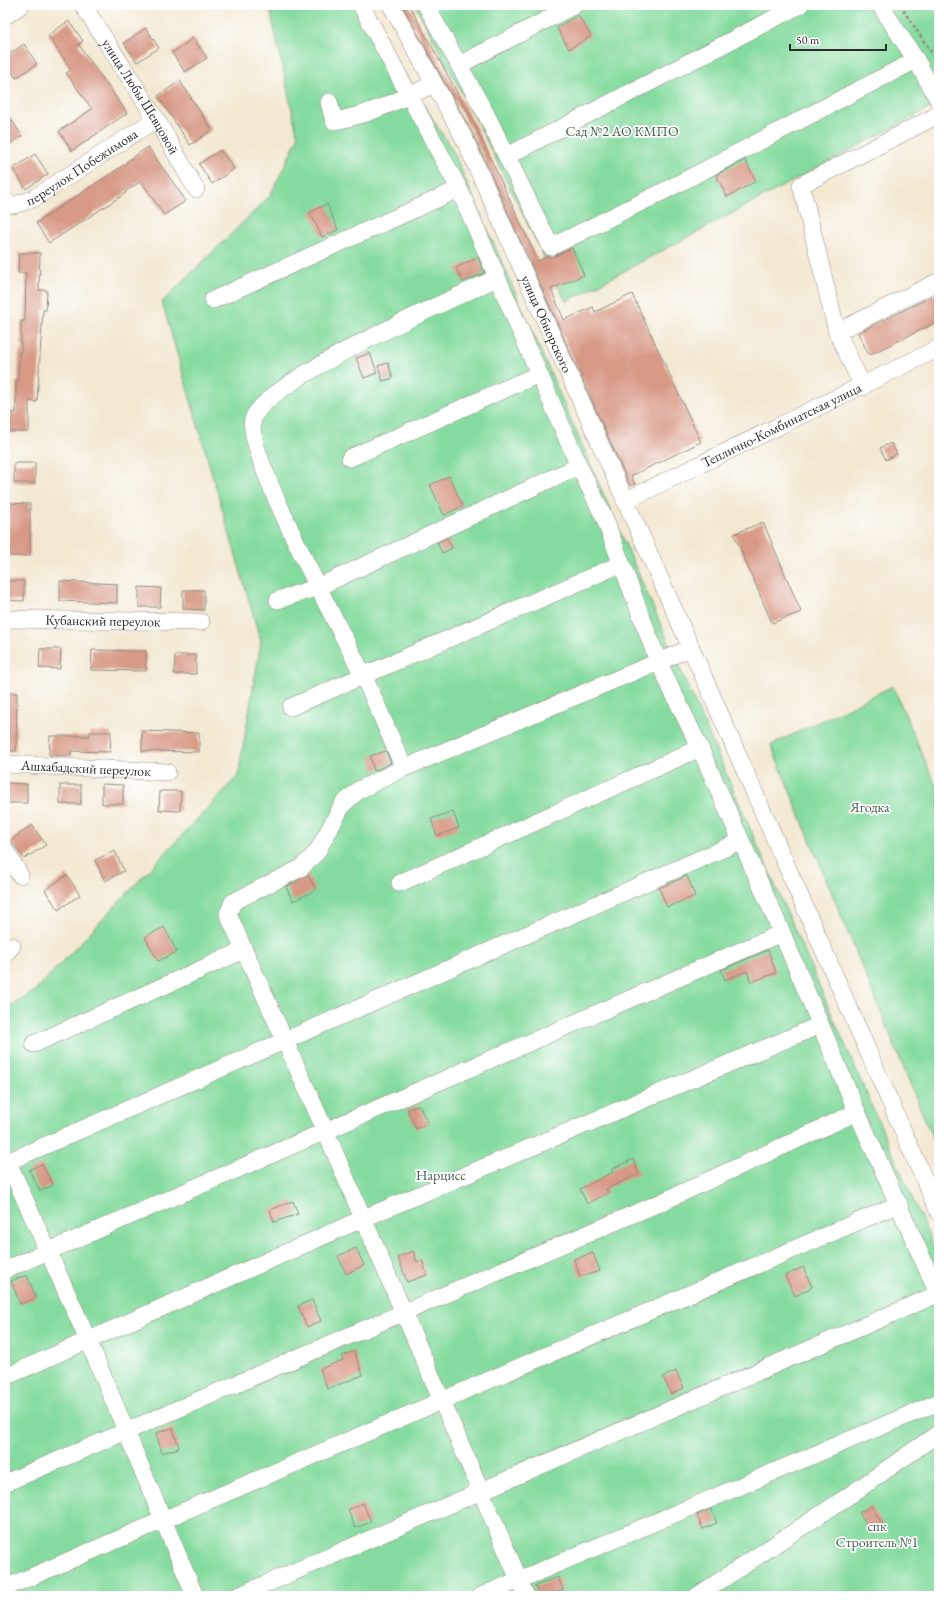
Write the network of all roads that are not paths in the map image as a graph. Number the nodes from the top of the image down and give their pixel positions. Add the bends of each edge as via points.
1 (21, 5) edge
2 (83, 5) edge
3 (360, 5) edge
4 (391, 5) edge
5 (426, 5) edge
6 (575, 5) edge
7 (800, 5) edge
8 (880, 5) edge
9 (5, 16) edge
10 (916, 60) junction
11 (459, 66) junction
12 (434, 84) junction
13 (409, 95) junction
14 (939, 101) edge
15 (329, 102) dead end
16 (939, 112) edge
17 (156, 119) junction
18 (507, 156) junction
19 (196, 189) dead end
20 (458, 189) junction
21 (5, 201) edge
22 (497, 278) junction
23 (939, 281) edge
24 (213, 300) dead end
25 (837, 332) junction
26 (939, 348) edge
27 (539, 374) junction
28 (863, 387) junction
29 (350, 458) dead end
30 (579, 466) junction
31 (625, 501) junction
32 (621, 564) junction
33 (318, 587) junction
34 (278, 600) dead end
35 (5, 619) edge
36 (201, 622) dead end
37 (691, 648) junction
38 (658, 661) junction
39 (363, 675) junction
40 (291, 707) dead end
41 (700, 748) junction
42 (5, 764) edge
43 (404, 768) junction
44 (167, 772) dead end
45 (741, 841) junction
46 (5, 850) edge
47 (20, 874) dead end
48 (400, 883) dead end
49 (782, 933) junction
50 (244, 950) junction
51 (820, 1024) junction
52 (285, 1041) junction
53 (34, 1044) dead end
54 (857, 1112) junction
55 (324, 1130) junction
56 (6, 1163) edge
57 (899, 1204) junction
58 (939, 1213) edge
59 (362, 1219) junction
60 (48, 1251) junction
61 (5, 1270) edge
62 (938, 1295) edge
63 (403, 1313) junction
64 (88, 1340) junction
65 (5, 1377) edge
66 (442, 1402) junction
67 (939, 1402) edge
68 (126, 1430) junction
69 (939, 1433) edge
70 (5, 1482) edge
71 (480, 1491) junction
72 (163, 1520) junction
73 (519, 1580) junction
74 (5, 1588) edge
75 (195, 1596) edge
76 (238, 1596) edge
77 (481, 1596) edge
78 (526, 1596) edge
79 (696, 1596) edge

1 - 9 street
2 - 17 street, улица Любы Шевцовой
3 - 13 street
4 - 12 street, улица Обнорского
5 - 11 street
6 - 11 street
7 - 18 street
8 - 10 street
10 - 14 street
10 - 18 street via 551,247
11 - 18 street
12 - 13 street
12 - 31 street, улица Обнорского via 464,138
13 - 15 street via 370,113 334,121
13 - 20 street
16 - 25 street via 938,115 800,185
17 - 19 street, улица Любы Шевцовой
17 - 21 street, переулок Побежимова via 33,198 14,205
20 - 22 street
20 - 24 street
22 - 27 street
22 - 33 street via 370,338 285,385 263,404 252,419 254,442 292,535
23 - 25 street
25 - 28 street
26 - 28 street, Теплично-Комбинатская улица
27 - 29 street
27 - 30 street
28 - 31 street, Теплично-Комбинатская улица
30 - 32 street via 604,517
30 - 33 street
31 - 37 street, улица Обнорского
32 - 38 street
32 - 39 street
33 - 34 street
33 - 39 street
35 - 36 street, Кубанский переулок
37 - 38 street
37 - 58 street, улица Обнорского
38 - 41 street
38 - 43 street
39 - 40 street
39 - 43 street
41 - 45 street
41 - 48 street
42 - 44 street, Ашхабадский переулок
43 - 50 street via 359,790 343,804 317,852 301,868 232,902 228,914
45 - 49 street
45 - 52 street
46 - 47 street
49 - 51 street
49 - 55 street
50 - 52 street
50 - 53 street
51 - 54 street
51 - 59 street
52 - 55 street
52 - 56 street
54 - 57 street
54 - 63 street via 664,1201
55 - 59 street
55 - 60 street
56 - 60 street
57 - 62 street
57 - 66 street
59 - 63 street
59 - 64 street
60 - 61 street
60 - 64 street
62 - 71 street
63 - 66 street
63 - 68 street
64 - 65 street
64 - 68 street
66 - 71 street
66 - 72 street
67 - 73 street
68 - 70 street
68 - 72 street
69 - 79 street
71 - 73 street
71 - 76 street
72 - 74 street
72 - 75 street
73 - 77 street
73 - 78 street

